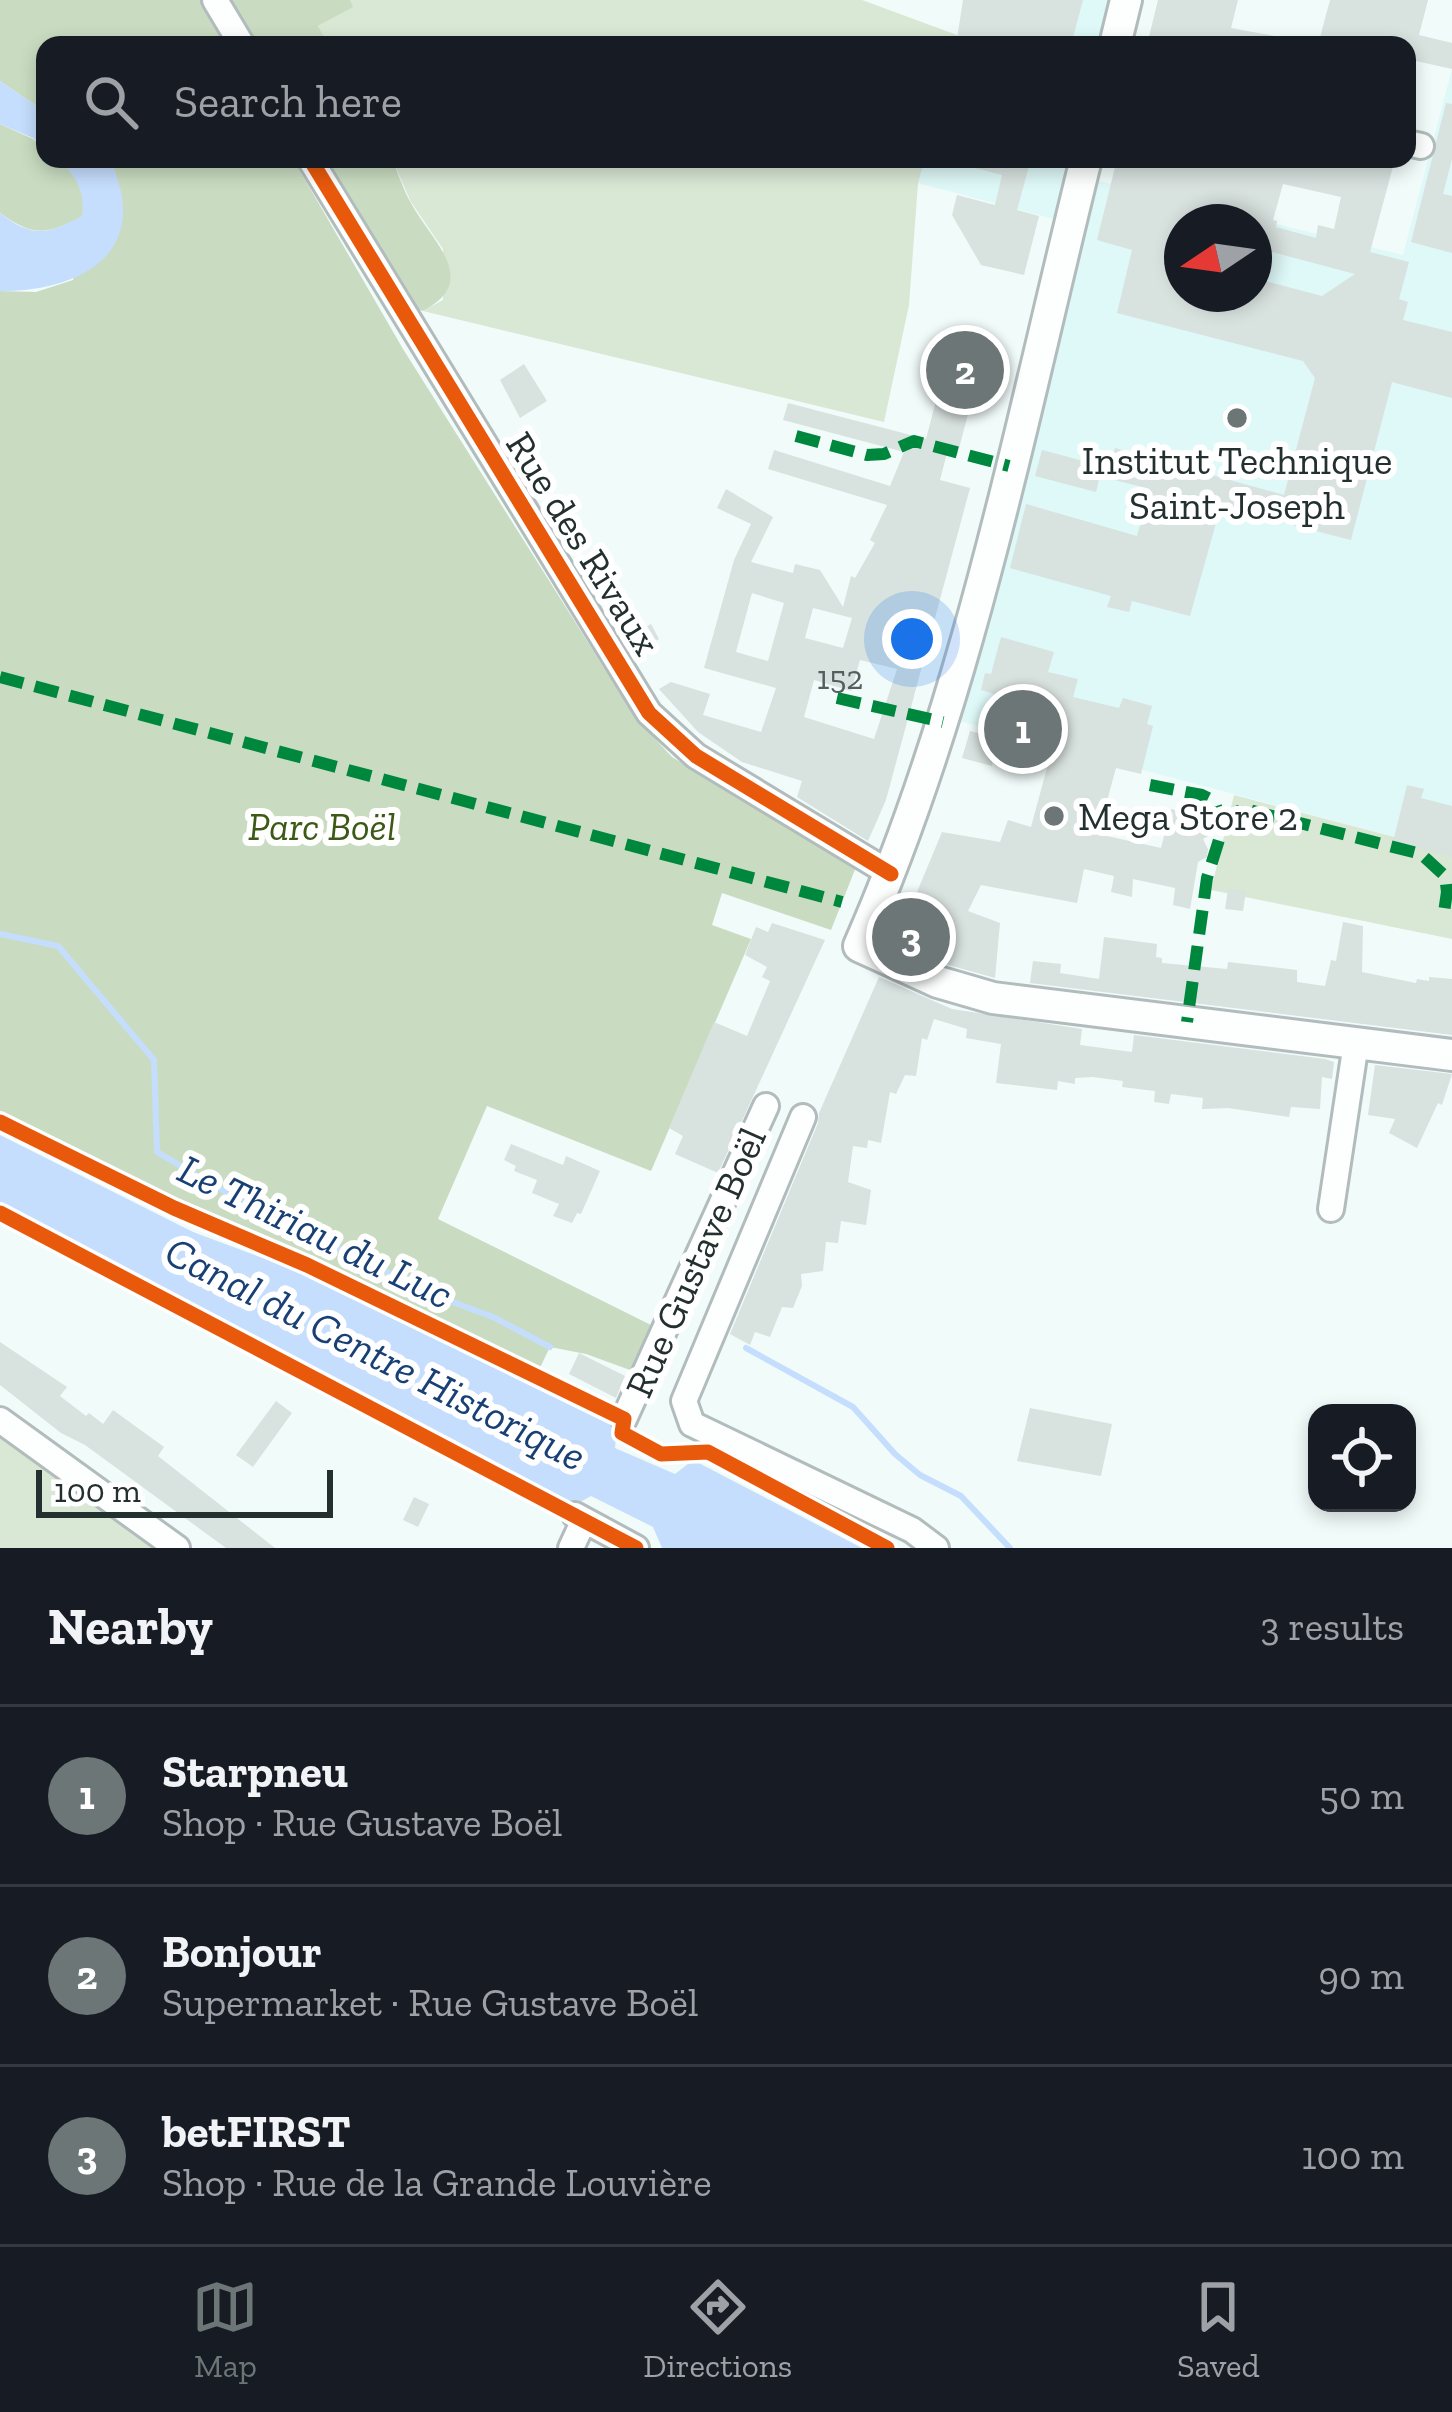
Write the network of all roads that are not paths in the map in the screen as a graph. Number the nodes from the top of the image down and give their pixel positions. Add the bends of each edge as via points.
1 (215, 0) edge
2 (1126, 0) edge
3 (237, 36) edge
4 (1117, 36) edge
5 (316, 168) edge
6 (1084, 168) edge
7 (890, 874) junction
8 (1356, 1043) junction
9 (1452, 1054) edge
10 (766, 1106) dead end
11 (803, 1117) dead end
12 (1331, 1209) dead end
13 (624, 1419) dead end
14 (0, 1420) edge
15 (623, 1544) edge
16 (178, 1548) edge
17 (571, 1548) edge
18 (936, 1548) edge

1 - 3 street
2 - 4 main road
5 - 7 street, Rue des Rivaux via 650,713 696,756
6 - 7 main road via 944,717
7 - 8 main road via 859,946 938,982 993,998
8 - 9 main road
8 - 12 street
10 - 13 street, Rue Gustave Boël
11 - 18 street, Rue Gustave Boël via 684,1401 692,1424
14 - 16 street
15 - 17 street via 579,1518

